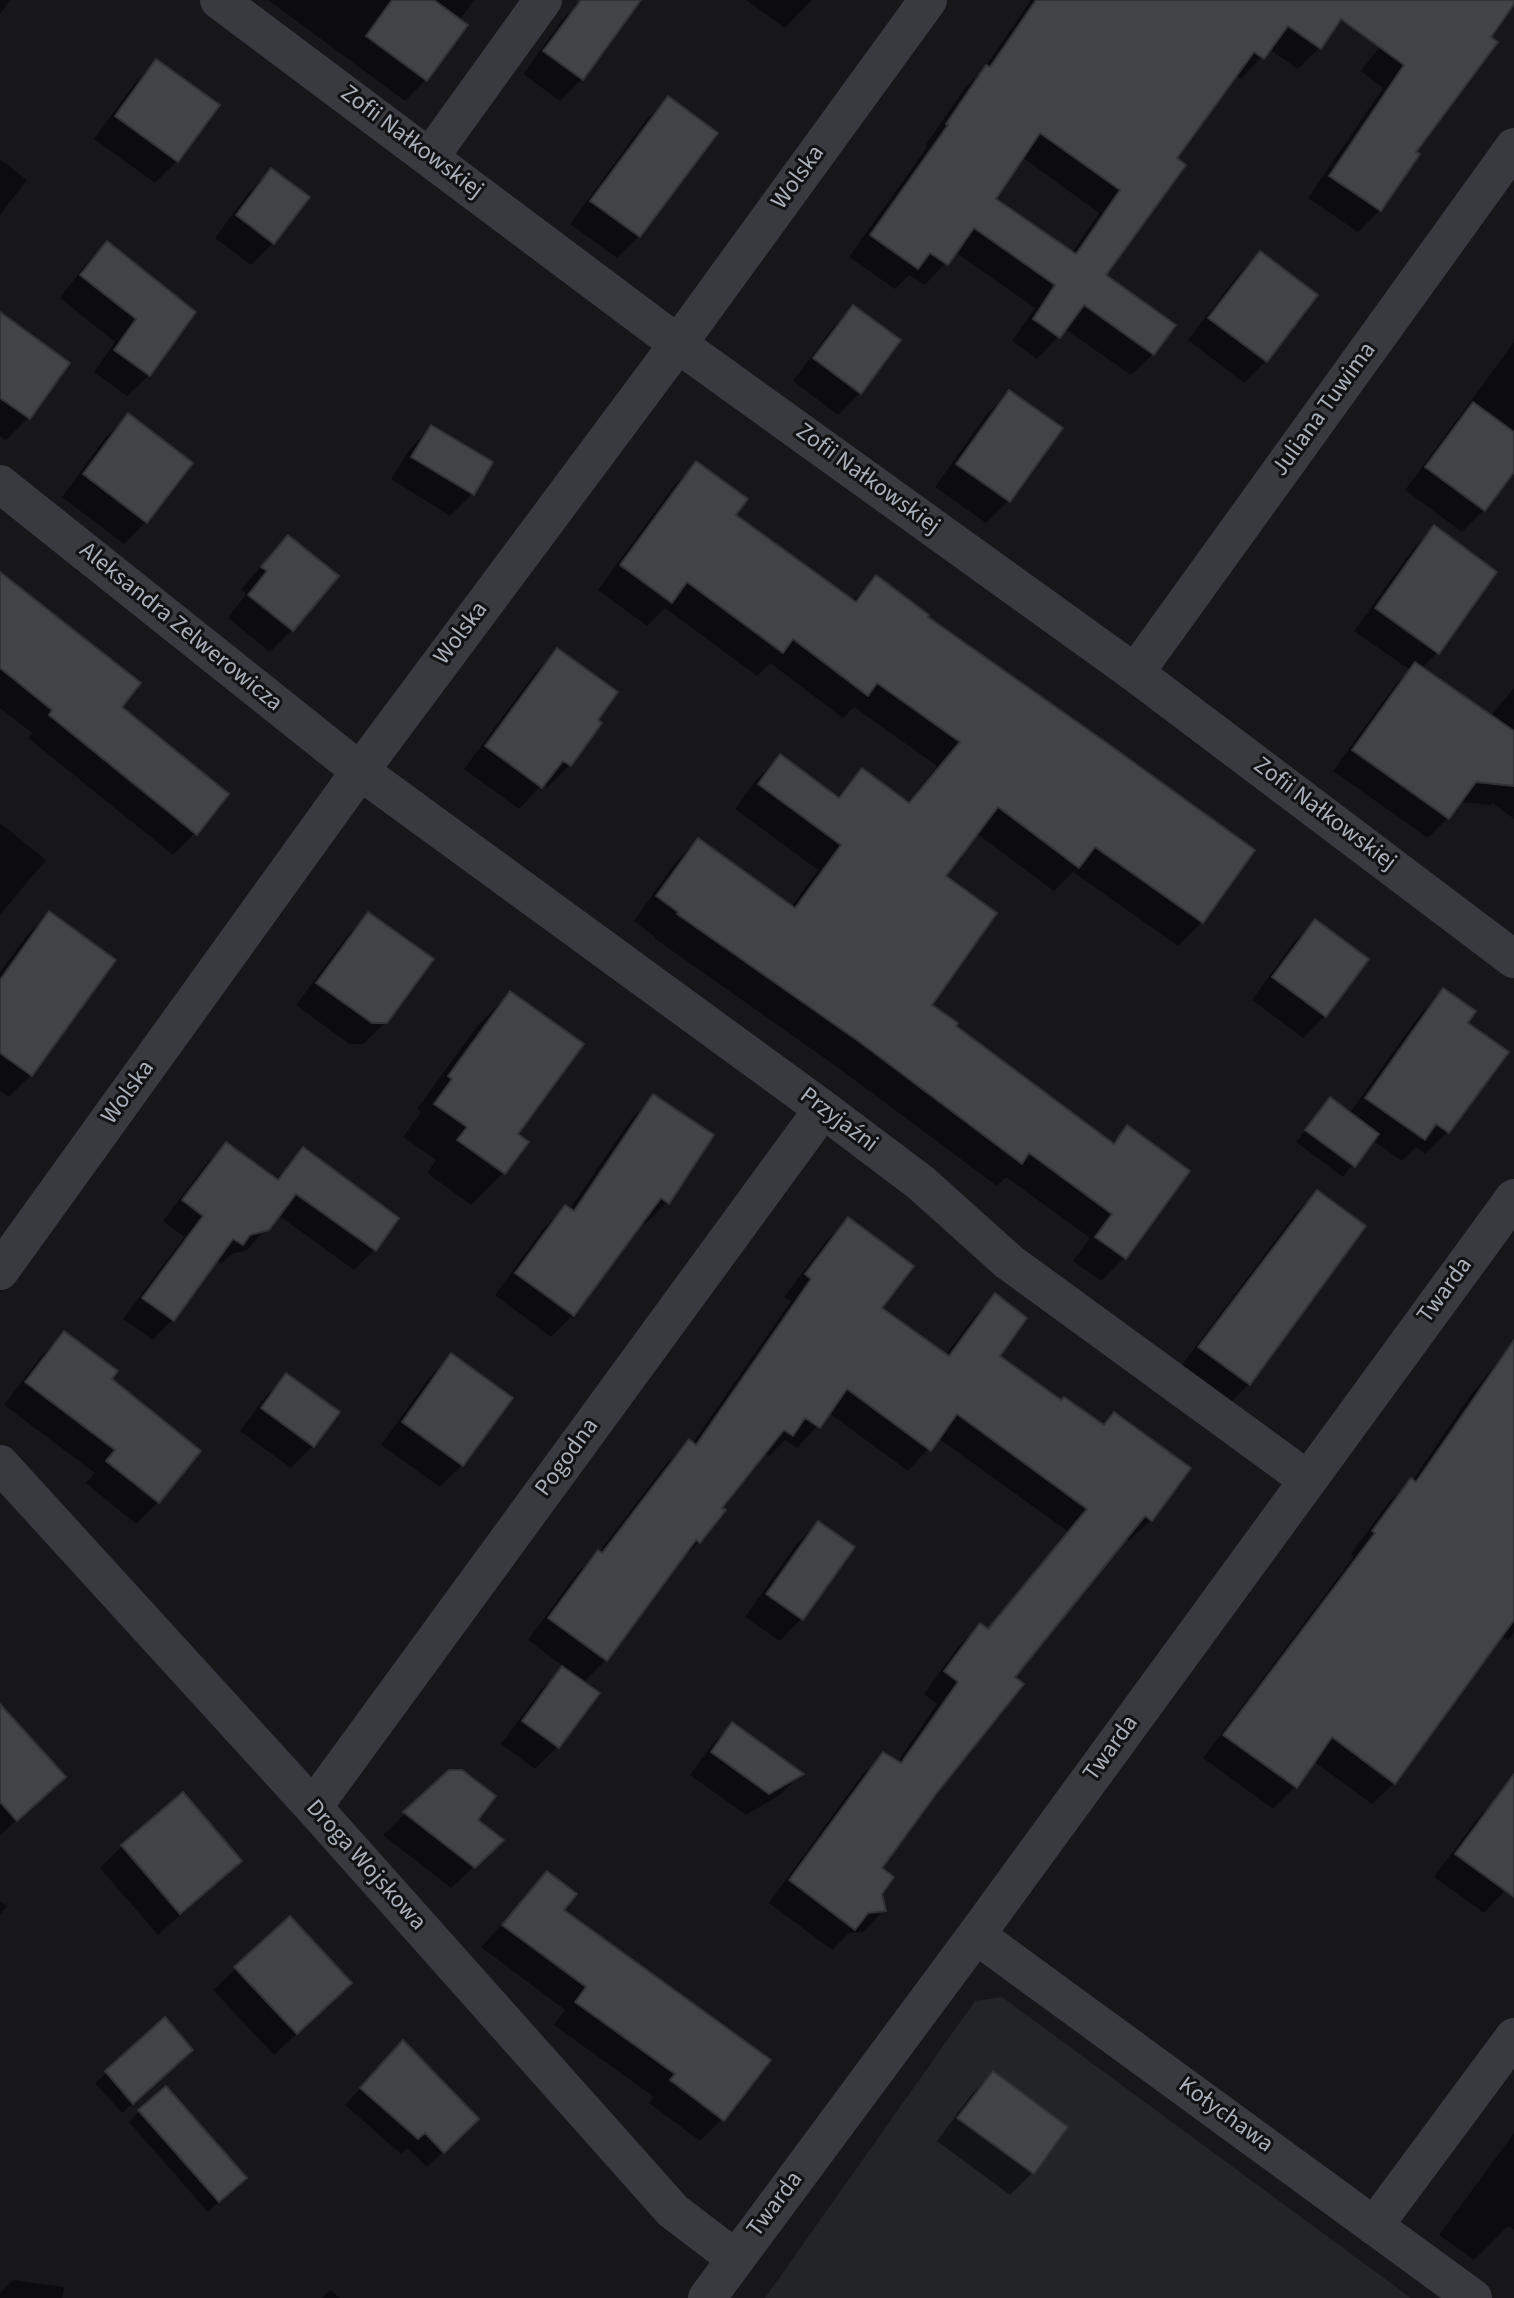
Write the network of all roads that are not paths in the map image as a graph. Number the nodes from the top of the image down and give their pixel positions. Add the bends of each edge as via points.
1 (219, 0) edge
2 (543, 0) edge
3 (928, 0) edge
4 (1514, 147) edge
5 (429, 157) junction
6 (678, 344) junction
7 (0, 484) edge
8 (1135, 673) junction
9 (360, 771) junction
10 (1514, 959) edge
11 (822, 1109) junction
12 (1514, 1198) edge
13 (0, 1271) edge
14 (0, 1464) edge
15 (1308, 1480) junction
16 (313, 1807) junction
17 (976, 1935) junction
18 (1514, 2036) edge
19 (1374, 2226) junction
20 (736, 2259) junction
21 (708, 2298) edge
22 (1473, 2298) edge

1 - 5 street, Zofii Nałkowskiej
2 - 5 street
3 - 6 street, Wolska
4 - 8 street, Juliana Tuwima
5 - 6 street, Zofii Nałkowskiej
6 - 8 street, Zofii Nałkowskiej
6 - 9 street, Wolska
7 - 9 street, Aleksandra Zelwerowicza
8 - 10 street, Zofii Nałkowskiej
9 - 11 street, Przyjaźni
9 - 13 street, Wolska
11 - 15 street, Przyjaźni via 921,1183 1009,1262
11 - 16 street, Pogodna
12 - 15 street, Twarda
14 - 16 street, Droga Wojskowa
15 - 17 street, Twarda
16 - 20 street, Droga Wojskowa via 673,2211
17 - 19 street, Kołychawa
17 - 20 street, Twarda
18 - 19 street
19 - 22 street, Kołychawa
20 - 21 street, Twarda

